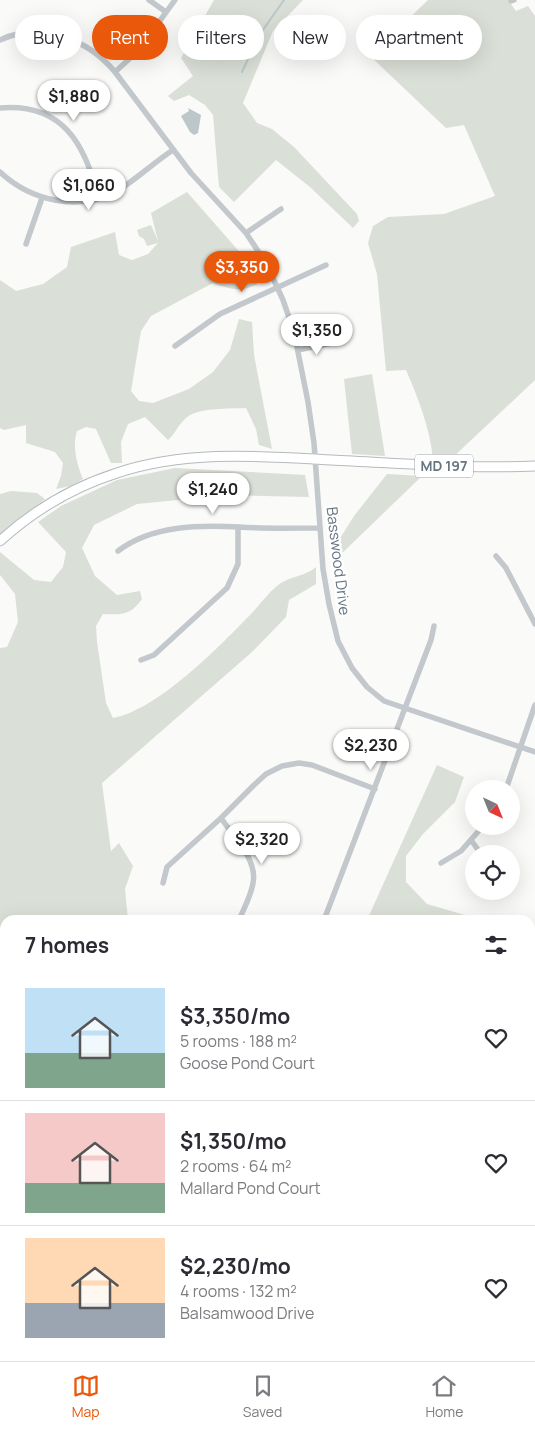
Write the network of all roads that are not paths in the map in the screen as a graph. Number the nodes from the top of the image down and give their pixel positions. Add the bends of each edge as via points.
1 (149, 0) edge
2 (175, 0) edge
3 (166, 12) junction
4 (0, 40) edge
5 (115, 72) junction
6 (0, 108) edge
7 (173, 150) junction
8 (0, 172) edge
9 (42, 198) junction
10 (98, 198) junction
11 (281, 208) dead end
12 (246, 233) junction
13 (26, 244) dead end
14 (326, 265) dead end
15 (278, 287) junction
16 (332, 343) dead end
17 (175, 346) dead end
18 (298, 350) junction
19 (315, 459) junction
20 (535, 466) edge
21 (238, 527) junction
22 (320, 528) junction
23 (0, 541) edge
24 (118, 551) dead end
25 (496, 556) dead end
26 (535, 624) edge
27 (434, 626) dead end
28 (142, 660) dead end
29 (535, 705) edge
30 (406, 709) junction
31 (520, 746) junction
32 (535, 752) edge
33 (509, 780) edge
34 (375, 788) junction
35 (221, 818) junction
36 (475, 835) edge
37 (471, 840) junction
38 (475, 845) edge
39 (441, 862) dead end
40 (163, 882) dead end
41 (241, 915) edge
42 (326, 915) edge

1 - 3 street
2 - 3 street
3 - 5 street via 138,51
4 - 5 street, Basswood Drive via 26,33 60,36 88,48
5 - 7 street, Basswood Drive
6 - 10 street via 31,108 62,125 84,153
7 - 10 street via 115,192
7 - 12 street, Basswood Drive
8 - 9 street via 17,186
9 - 10 street via 73,202
9 - 13 street
11 - 12 street
12 - 15 street, Basswood Drive
14 - 15 street
15 - 17 street via 210,320
15 - 18 street, Basswood Drive
16 - 18 street
18 - 19 street, Basswood Drive
19 - 20 main road, MD 197 via 455,466
19 - 22 street, Basswood Drive
19 - 23 main road, MD 197 via 244,455 170,460 132,468 67,493
21 - 22 street
21 - 24 street via 195,526 159,532 131,541
21 - 28 street via 238,564 227,588 154,655
22 - 30 street, Basswood Drive via 333,623 344,654 367,687 384,701
25 - 26 street via 506,568
27 - 30 street via 432,640
29 - 31 street
30 - 31 street, Basswood Drive
30 - 34 street
31 - 32 street, Basswood Drive
31 - 33 street
34 - 35 street via 312,765 289,764 266,774
34 - 42 street
35 - 40 street via 167,867
35 - 41 street via 245,851 253,870 254,882
36 - 37 street
37 - 38 street
37 - 39 street via 461,851

